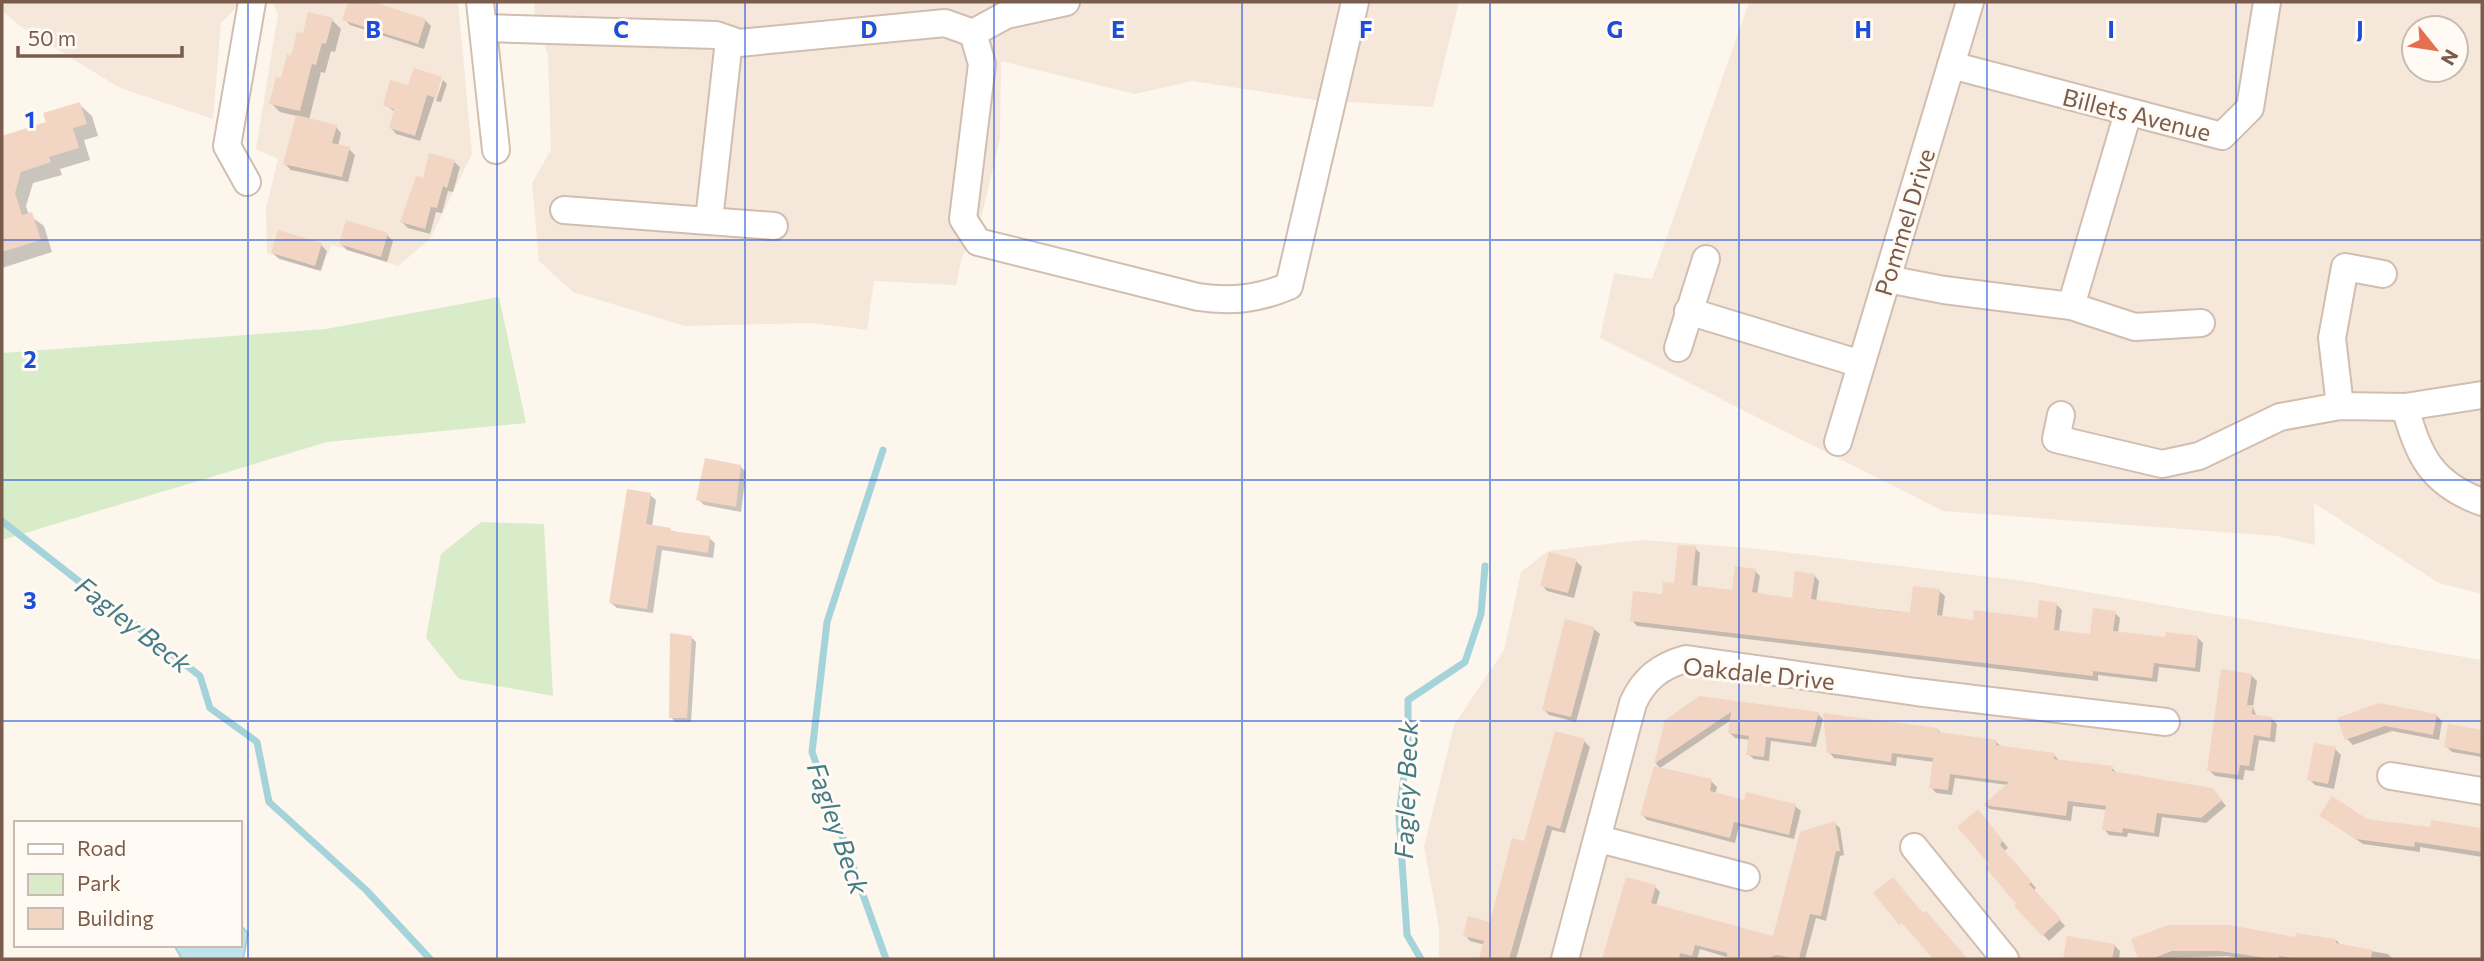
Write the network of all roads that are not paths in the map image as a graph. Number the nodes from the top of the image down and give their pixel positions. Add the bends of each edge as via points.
1 (252, 2) edge
2 (1066, 2) edge
3 (1355, 2) edge
4 (1970, 2) edge
5 (2267, 2) edge
6 (482, 15) edge
7 (973, 33) junction
8 (729, 40) junction
9 (1951, 65) junction
10 (2128, 113) junction
11 (496, 150) dead end
12 (247, 182) dead end
13 (564, 211) dead end
14 (709, 220) junction
15 (774, 226) dead end
16 (1706, 259) dead end
17 (2383, 274) dead end
18 (1887, 279) junction
19 (2071, 306) junction
20 (1688, 312) junction
21 (2201, 323) dead end
22 (1678, 348) dead end
23 (1861, 365) junction
24 (2482, 396) edge
25 (2340, 406) junction
26 (2405, 407) junction
27 (2062, 415) dead end
28 (1838, 442) dead end
29 (2482, 502) edge
30 (2166, 722) dead end
31 (2390, 776) dead end
32 (2482, 791) edge
33 (1599, 839) junction
34 (1914, 847) dead end
35 (1746, 877) dead end
36 (1565, 959) edge
37 (2005, 959) edge

1 - 12 street via 227,146
2 - 7 street via 1006,15
3 - 7 street via 1289,286 1230,302 978,242 963,219 982,64
4 - 9 street, Pommel Drive
5 - 10 street, Billets Avenue via 2250,108 2222,135
6 - 8 street
6 - 11 street
7 - 8 street via 946,23 739,43
8 - 14 street
9 - 10 street, Billets Avenue
9 - 18 street, Pommel Drive
10 - 19 street
13 - 14 street
14 - 15 street
16 - 20 street
17 - 25 street via 2345,267 2332,338
18 - 19 street
18 - 23 street, Pommel Drive
19 - 21 street via 2135,327
20 - 22 street
20 - 23 street
23 - 28 street, Pommel Drive
24 - 26 street
25 - 26 street
25 - 27 street via 2280,417 2199,456 2162,464 2056,439
26 - 29 street via 2416,445 2433,473 2460,494
30 - 33 street, Oakdale Drive via 1686,659 1659,670 1636,697
31 - 32 street
33 - 35 street
33 - 36 street, Oakdale Drive
34 - 37 street

